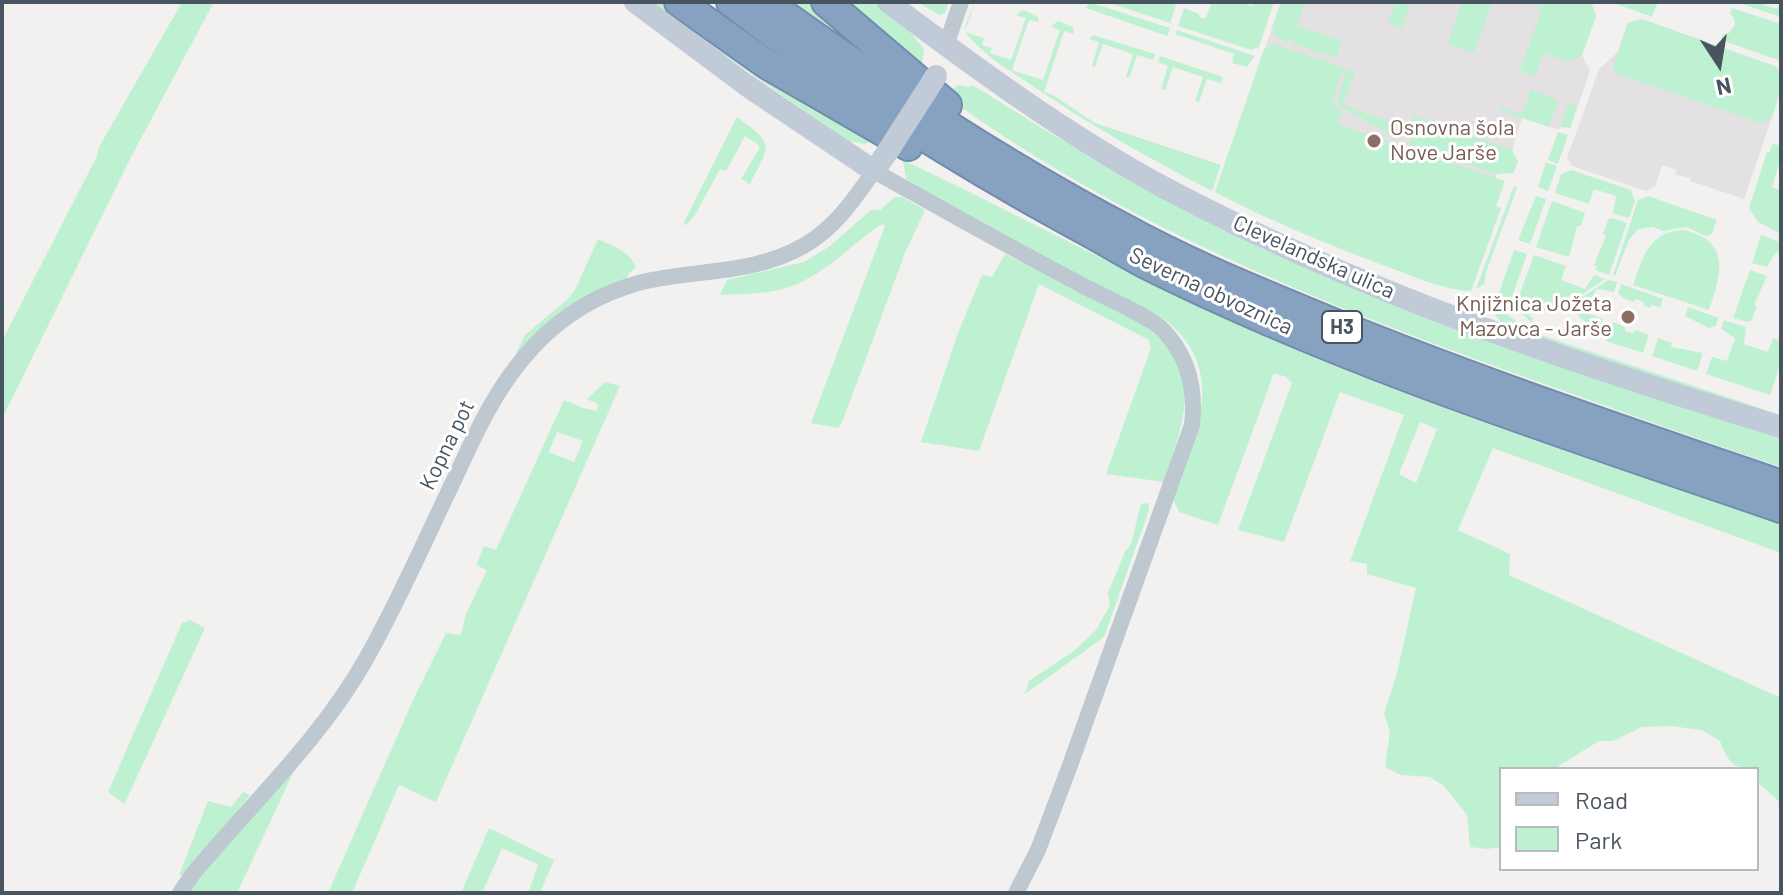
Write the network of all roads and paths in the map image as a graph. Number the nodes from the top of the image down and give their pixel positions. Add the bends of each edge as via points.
1 (635, 2) edge
2 (679, 2) edge
3 (731, 2) edge
4 (766, 2) edge
5 (826, 2) edge
6 (888, 2) edge
7 (961, 2) edge
8 (946, 45) junction
9 (977, 169) junction
10 (874, 171) junction
11 (1023, 171) junction
12 (1781, 427) edge
13 (1781, 485) edge
14 (1781, 508) edge
15 (180, 893) edge
16 (1016, 893) edge

1 - 10 street
2 - 9 highway via 768,65 904,145
3 - 9 highway, Severna obvoznica / H3 via 847,86
4 - 11 highway, Severna obvoznica / H3 via 852,64
5 - 11 highway
6 - 8 street, Clevelandska ulica
7 - 8 street
8 - 10 street, bridge via 936,76
8 - 12 street, Clevelandska ulica via 1099,148 1268,239 1477,325
9 - 14 highway, Severna obvoznica / H3 via 1142,262 1236,305 1452,394
10 - 15 street, Kopna pot via 833,224 798,249 758,265 627,287 571,313 535,344 483,417 389,616 346,692
10 - 16 street via 1161,327 1183,354 1193,385 1192,425 1069,768
11 - 13 highway, Severna obvoznica / H3 via 1123,229 1333,324

